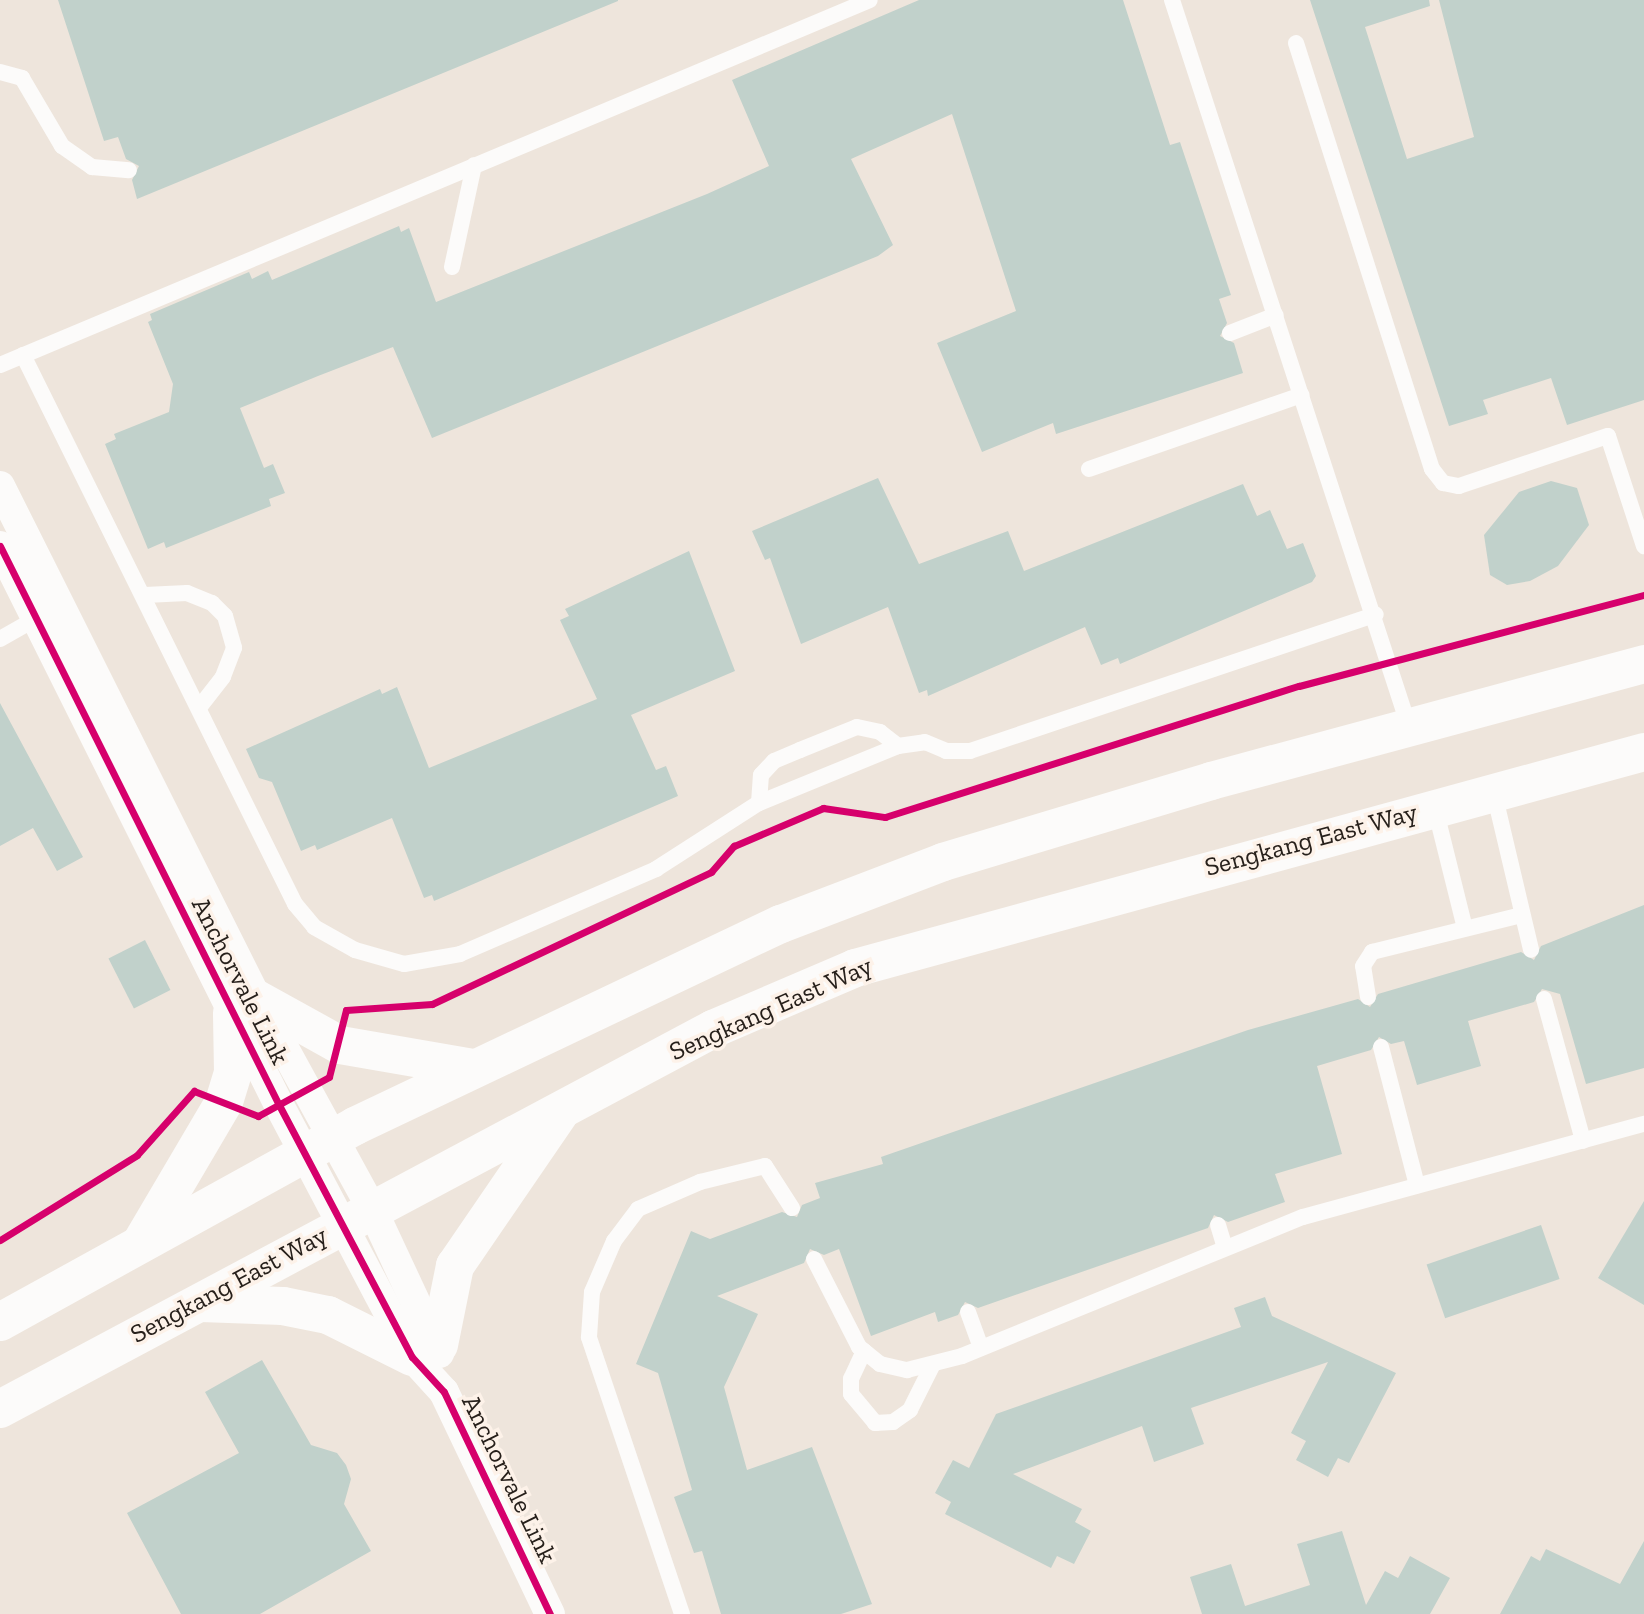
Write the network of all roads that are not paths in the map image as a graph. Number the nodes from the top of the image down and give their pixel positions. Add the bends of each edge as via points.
1 (870, 0) edge
2 (1172, 0) edge
3 (1296, 43) dead end
4 (0, 72) edge
5 (474, 165) junction
6 (130, 170) dead end
7 (452, 267) dead end
8 (1276, 315) junction
9 (1230, 333) dead end
10 (23, 355) junction
11 (0, 365) edge
12 (1302, 396) junction
13 (1089, 469) dead end
14 (0, 486) edge
15 (0, 546) edge
16 (1644, 546) edge
17 (145, 595) junction
18 (1376, 614) junction
19 (37, 618) junction
20 (0, 639) edge
21 (1644, 664) edge
22 (199, 708) junction
23 (1409, 727) junction
24 (898, 746) junction
25 (1644, 752) edge
26 (1494, 793) junction
27 (759, 803) junction
28 (1435, 807) junction
29 (1522, 915) junction
30 (1465, 928) junction
31 (1531, 950) dead end
32 (1368, 997) dead end
33 (1544, 999) dead end
34 (244, 1006) junction
35 (1381, 1048) dead end
36 (473, 1069) junction
37 (564, 1106) junction
38 (1644, 1124) edge
39 (1583, 1141) junction
40 (319, 1146) junction
41 (1417, 1185) junction
42 (792, 1208) dead end
43 (357, 1217) junction
44 (1217, 1225) dead end
45 (140, 1245) junction
46 (1224, 1245) junction
47 (814, 1259) dead end
48 (195, 1303) junction
49 (968, 1312) dead end
50 (0, 1322) edge
51 (981, 1348) junction
52 (425, 1351) junction
53 (864, 1351) junction
54 (933, 1363) junction
55 (0, 1409) edge
56 (550, 1614) edge
57 (682, 1614) edge

1 - 5 lane
2 - 8 lane
3 - 16 lane via 1432,469 1444,483 1459,486 1608,436
4 - 6 lane via 22,78 62,146 92,166
5 - 7 lane
5 - 10 lane
8 - 9 lane
8 - 12 lane
10 - 11 lane
10 - 17 lane
12 - 13 lane
12 - 18 lane
14 - 34 street, Anchorvale Link
15 - 19 street, Anchorvale Link
17 - 22 lane
17 - 22 lane via 187,593 212,603 225,616 233,648 223,677
18 - 23 lane
18 - 24 lane via 970,751 946,751 925,742
19 - 20 lane
19 - 34 street, Anchorvale Link
21 - 23 main road
22 - 27 lane via 295,904 314,928 355,950 404,964 460,954 656,869
23 - 36 main road via 943,862 781,924
24 - 27 lane
24 - 27 lane via 880,732 857,727 800,750 774,761 761,775
25 - 26 main road, Sengkang East Way
26 - 28 main road, Sengkang East Way
26 - 29 lane
28 - 30 lane
28 - 37 main road, Sengkang East Way via 855,968 713,1029
29 - 30 lane
29 - 31 lane
30 - 32 lane via 1372,952 1363,966
33 - 39 lane
34 - 36 main road via 340,1045
34 - 40 street, Anchorvale Link
34 - 45 main road via 224,1102
35 - 41 lane
36 - 40 main road
37 - 43 main road, Sengkang East Way
37 - 52 main road via 455,1266
38 - 39 lane
39 - 41 lane
40 - 43 street, Anchorvale Link
40 - 45 main road
41 - 46 lane
42 - 57 lane via 765,1166 701,1182 638,1209 614,1241 592,1292 589,1337
43 - 48 main road, Sengkang East Way
43 - 52 street, Anchorvale Link
44 - 46 lane
45 - 50 main road
46 - 51 lane
47 - 53 lane
48 - 52 main road via 283,1306 328,1315
48 - 55 main road, Sengkang East Way
49 - 51 lane
51 - 54 lane
52 - 56 street, Anchorvale Link
53 - 54 lane via 880,1364 907,1370
53 - 54 lane via 851,1379 851,1394 875,1423 892,1422 910,1410

